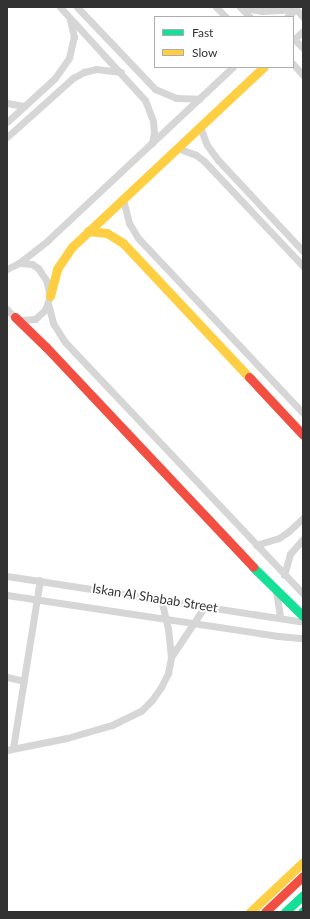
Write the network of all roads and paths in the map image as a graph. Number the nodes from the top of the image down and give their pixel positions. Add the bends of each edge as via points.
1 (60, 7) edge
2 (77, 7) edge
3 (216, 7) edge
4 (241, 7) edge
5 (297, 8) edge
6 (225, 16) edge
7 (249, 16) edge
8 (288, 16) edge
9 (69, 17) junction
10 (303, 17) edge
11 (303, 31) edge
12 (294, 39) edge
13 (303, 48) edge
14 (294, 65) edge
15 (225, 68) edge
16 (232, 68) edge
17 (260, 68) edge
18 (121, 72) junction
19 (59, 73) junction
20 (303, 75) edge
21 (221, 78) junction
22 (68, 81) junction
23 (146, 81) junction
24 (137, 89) junction
25 (199, 99) junction
26 (7, 103) edge
27 (24, 106) junction
28 (7, 122) edge
29 (200, 127) junction
30 (7, 137) edge
31 (152, 143) junction
32 (177, 148) junction
33 (123, 199) junction
34 (88, 231) junction
35 (303, 250) edge
36 (7, 261) edge
37 (18, 263) junction
38 (303, 266) edge
39 (7, 269) edge
40 (49, 300) junction
41 (7, 309) edge
42 (12, 316) edge
43 (303, 414) edge
44 (303, 435) edge
45 (303, 518) edge
46 (303, 539) edge
47 (256, 545) junction
48 (284, 575) junction
49 (7, 576) edge
50 (40, 580) junction
51 (276, 591) junction
52 (303, 594) edge
53 (7, 595) edge
54 (161, 599) junction
55 (36, 600) junction
56 (205, 606) junction
57 (303, 616) edge
58 (280, 617) junction
59 (166, 619) junction
60 (303, 622) edge
61 (192, 623) junction
62 (303, 638) edge
63 (171, 657) junction
64 (7, 677) edge
65 (24, 681) junction
66 (10, 749) edge
67 (303, 862) edge
68 (303, 876) edge
69 (303, 895) edge
70 (250, 912) edge
71 (265, 912) edge
72 (286, 912) edge

1 - 9 street
2 - 23 street
3 - 6 street
4 - 5 street via 262,12
4 - 7 street
5 - 8 street
5 - 10 street
9 - 18 street
9 - 19 street via 73,27 72,48
11 - 12 street
12 - 13 street
14 - 20 street
15 - 21 street
16 - 21 street
17 - 29 street
18 - 22 street via 96,69
18 - 24 street
19 - 22 street via 66,75
19 - 27 street
21 - 25 street
22 - 30 street
23 - 24 street via 142,88
23 - 25 street via 155,89 176,98
24 - 31 street via 150,110 154,132
25 - 31 street
26 - 27 street
27 - 28 street
29 - 32 street
29 - 35 street via 215,156
31 - 37 street via 48,240
32 - 33 street
32 - 38 street via 204,161
33 - 34 street
33 - 43 street via 129,223 138,238
34 - 40 street via 72,247 57,269
34 - 44 street via 107,233 126,246
36 - 37 street
37 - 39 street
37 - 40 street via 32,264 38,268 46,280
40 - 42 street via 41,315 35,319
40 - 47 street via 53,323 66,342
41 - 42 street
42 - 51 street via 46,347
45 - 47 street via 279,538
46 - 48 street via 290,554
47 - 48 street
48 - 52 street
49 - 50 street, Iskan Al Shabab Street
50 - 54 street, Iskan Al Shabab Street
50 - 55 street
51 - 57 street
51 - 58 street
53 - 55 street, Iskan Al Shabab Street
54 - 56 street, Iskan Al Shabab Street
54 - 59 street
55 - 59 street, Iskan Al Shabab Street
55 - 65 street
56 - 58 street, Iskan Al Shabab Street
56 - 61 street
58 - 60 street, Iskan Al Shabab Street
59 - 61 street, Iskan Al Shabab Street
59 - 63 street
61 - 62 street, Iskan Al Shabab Street
61 - 63 street
63 - 66 street via 161,687 148,704 128,719 81,735
64 - 65 street
65 - 66 street
67 - 70 street
68 - 71 street
69 - 72 street

